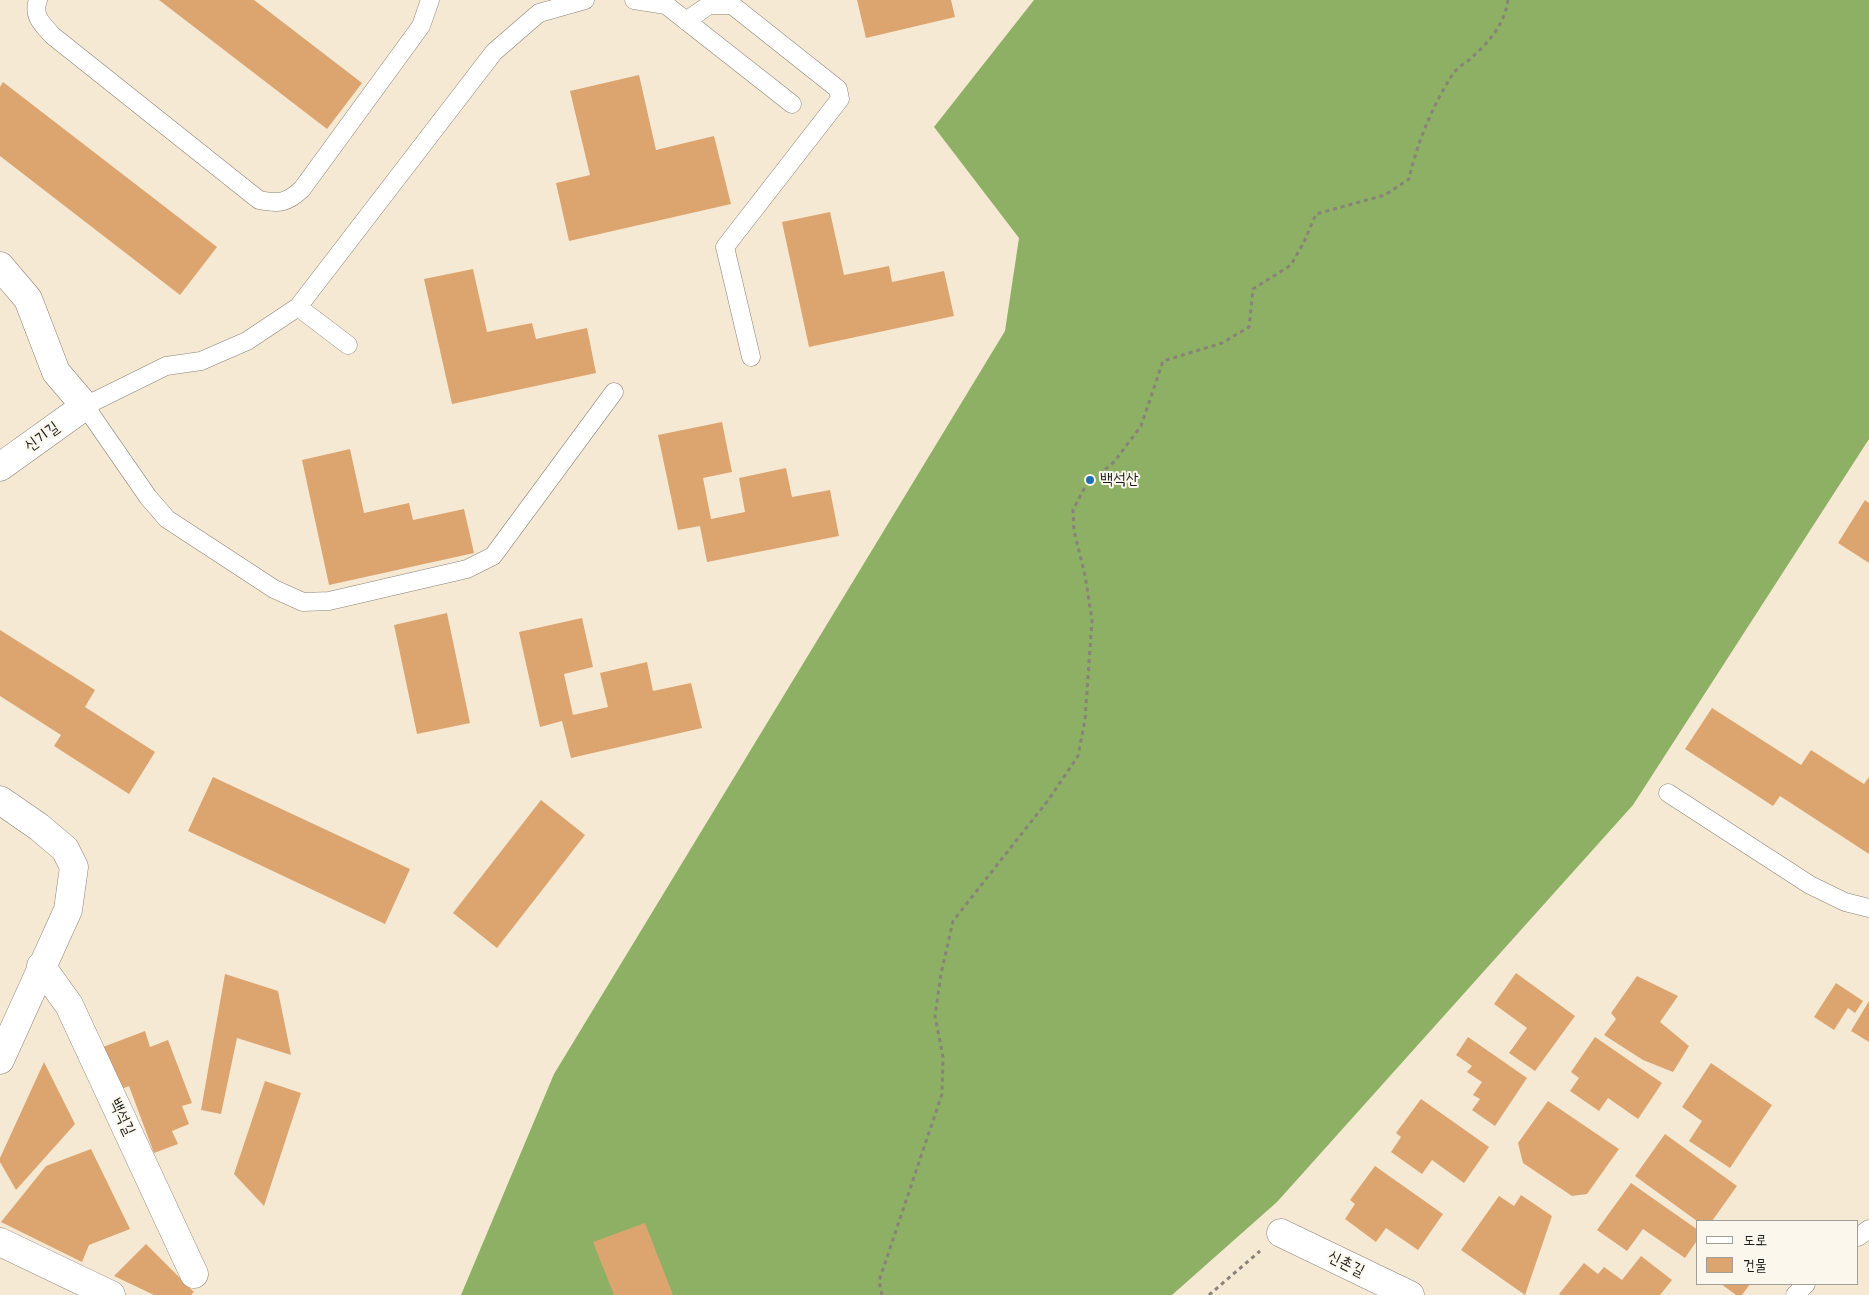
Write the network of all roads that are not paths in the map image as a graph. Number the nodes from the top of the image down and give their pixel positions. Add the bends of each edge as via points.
1 (38, 0) edge
2 (430, 0) edge
3 (584, 0) edge
4 (634, 0) edge
5 (686, 21) junction
6 (792, 104) dead end
7 (0, 266) edge
8 (298, 307) junction
9 (348, 345) dead end
10 (752, 358) dead end
11 (614, 392) dead end
12 (85, 406) junction
13 (0, 467) edge
14 (1668, 793) dead end
15 (0, 800) edge
16 (1869, 908) edge
17 (41, 966) junction
18 (0, 1060) edge
19 (1869, 1228) edge
20 (1281, 1232) road end
21 (1859, 1236) edge
22 (0, 1242) edge
23 (194, 1274) dead end
24 (1805, 1285) edge
25 (111, 1295) edge
26 (1410, 1295) edge
27 (1795, 1295) edge

1 - 2 lane via 37,19 53,36 259,200 274,203 291,199 302,189 422,26
3 - 8 lane via 539,12 494,52
4 - 5 lane via 666,5
5 - 6 lane
5 - 10 lane via 709,5 732,5 838,89 840,99 725,247
7 - 12 street via 28,299 56,372
8 - 9 lane
8 - 12 lane via 247,341 202,361 166,366
11 - 12 lane via 493,556 467,569 329,601 303,602 274,589 167,519
12 - 13 street, 신기길
14 - 16 lane via 1810,885 1845,902
15 - 17 street via 65,850 74,867 68,910
17 - 18 street
17 - 23 street, 백석길 via 70,1004
19 - 21 lane
20 - 26 street, 신촌길
22 - 25 street
24 - 27 lane

